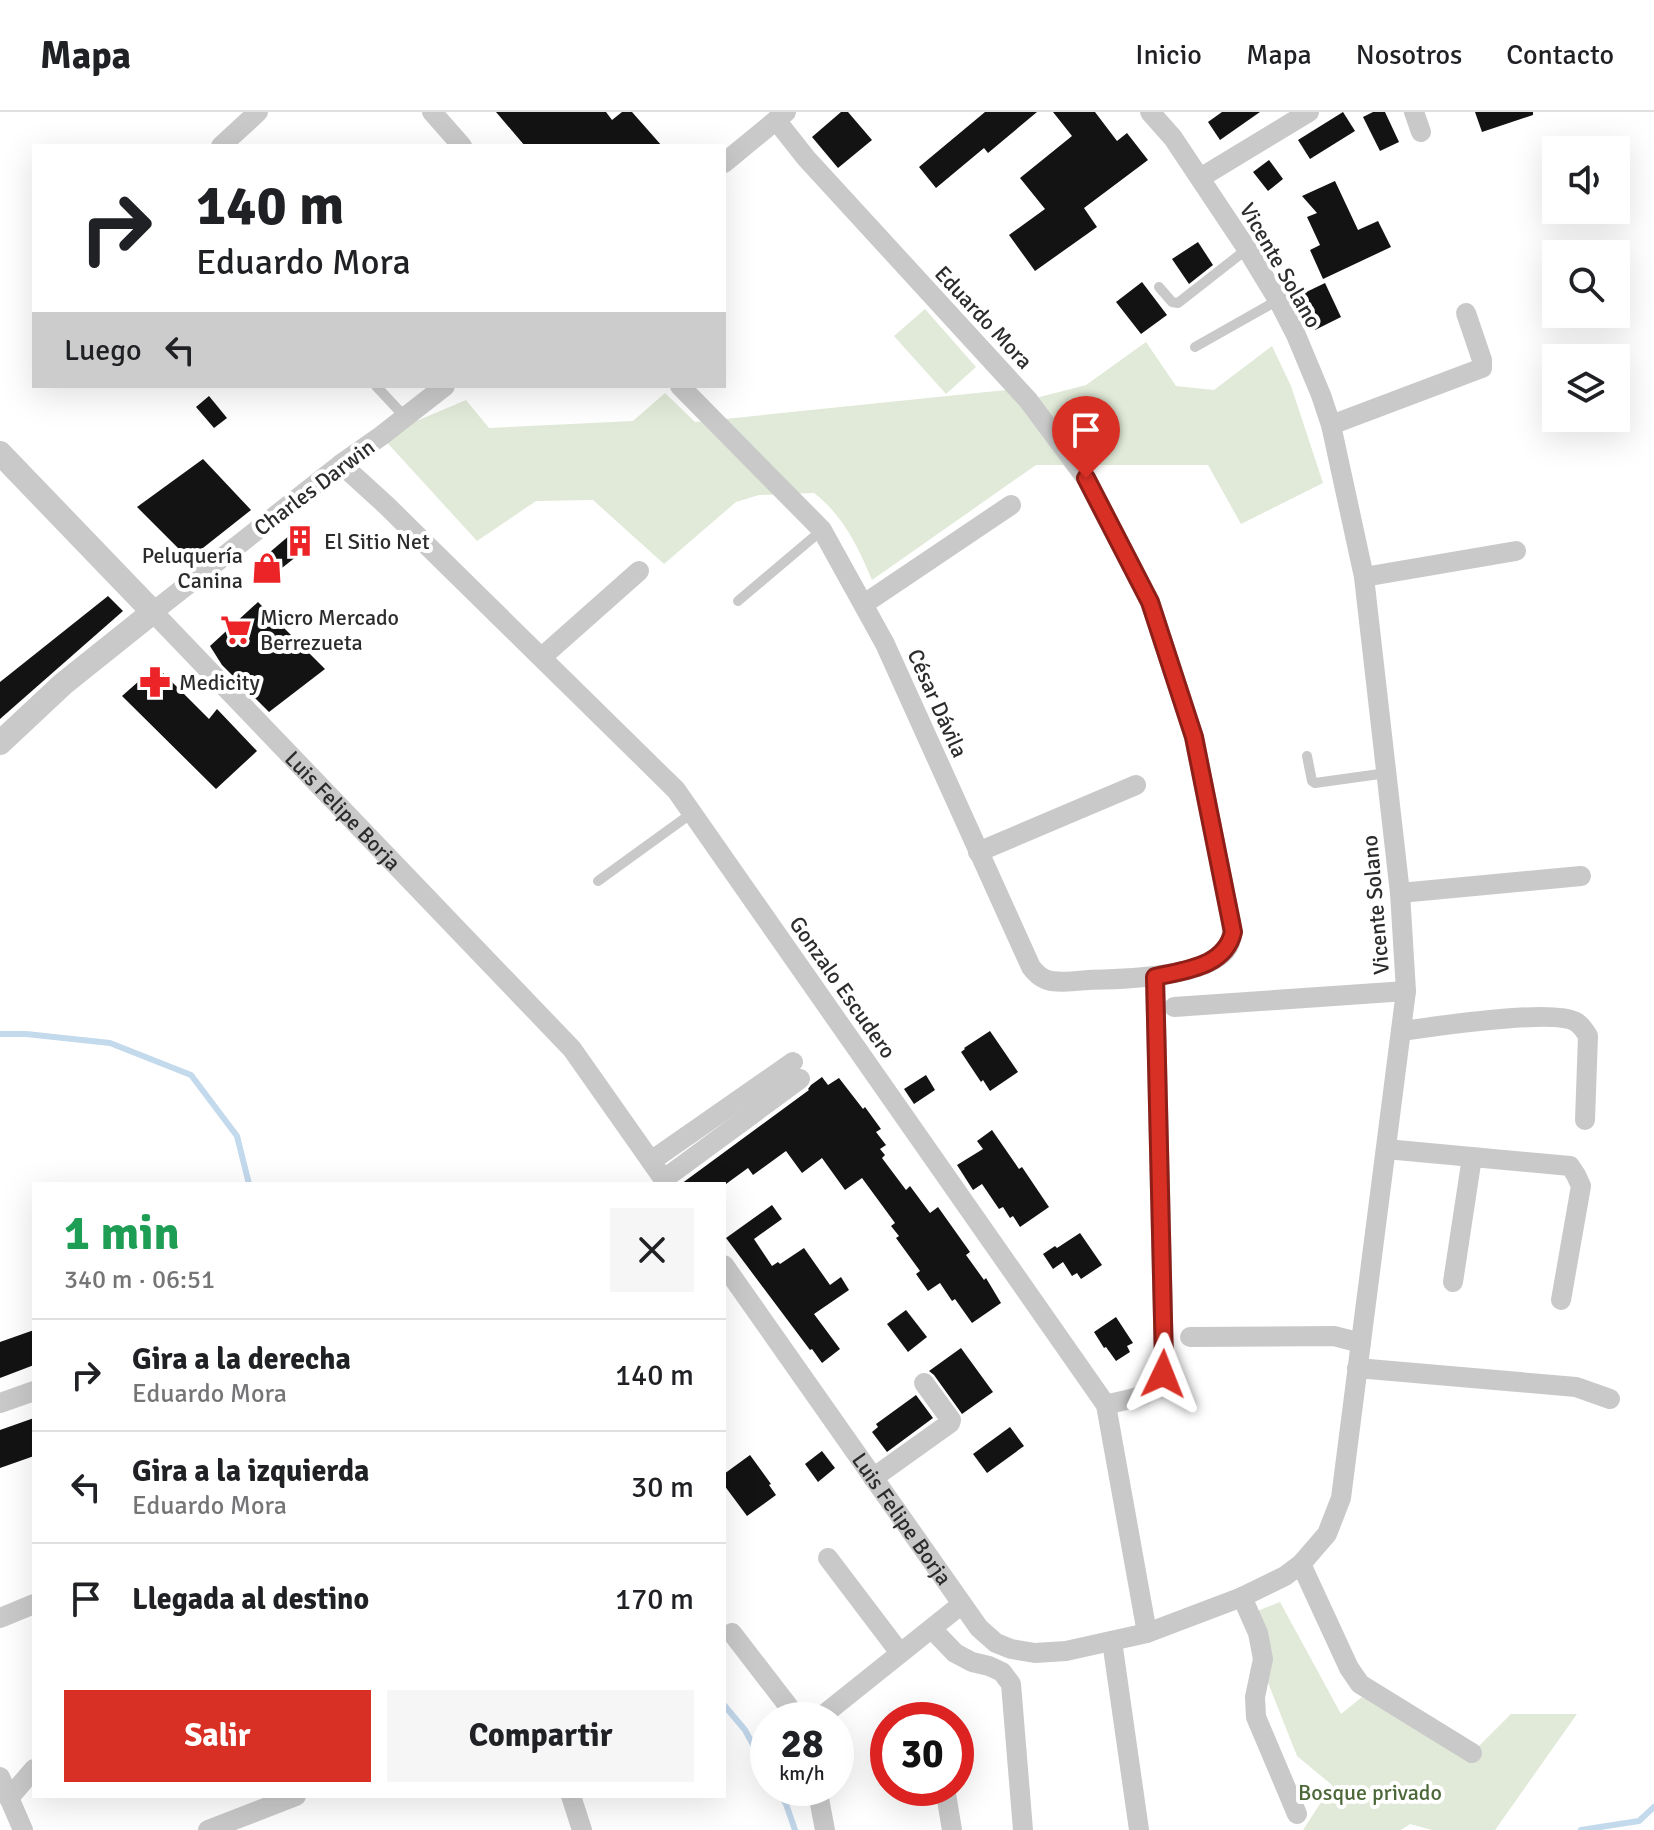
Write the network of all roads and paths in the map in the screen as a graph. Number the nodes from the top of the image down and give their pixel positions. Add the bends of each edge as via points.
1 (258, 112) edge
2 (432, 112) edge
3 (1150, 112) edge
4 (1309, 112) edge
5 (782, 116) edge
6 (223, 144) edge
7 (460, 144) edge
8 (726, 161) edge
9 (1200, 178) junction
10 (1247, 249) junction
11 (1159, 287) dead end
12 (1278, 300) junction
13 (1466, 313) dead end
14 (1195, 347) dead end
15 (378, 388) edge
16 (442, 388) edge
17 (682, 388) edge
18 (405, 417) junction
19 (1331, 425) junction
20 (0, 453) edge
21 (341, 464) junction
22 (1011, 505) dead end
23 (822, 530) junction
24 (1516, 551) dead end
25 (639, 571) dead end
26 (1364, 577) junction
27 (738, 601) dead end
28 (864, 604) junction
29 (153, 612) junction
30 (542, 657) junction
31 (0, 743) edge
32 (1307, 756) dead end
33 (1387, 773) junction
34 (1136, 785) dead end
35 (692, 813) junction
36 (978, 852) junction
37 (1581, 876) dead end
38 (598, 881) dead end
39 (1400, 893) junction
40 (1155, 977) junction
41 (1406, 991) junction
42 (1174, 1007) dead end
43 (1401, 1031) junction
44 (1585, 1120) dead end
45 (1386, 1149) junction
46 (1472, 1157) junction
47 (651, 1161) junction
48 (666, 1182) edge
49 (726, 1268) edge
50 (1453, 1282) dead end
51 (1561, 1300) dead end
52 (1190, 1337) dead end
53 (1361, 1343) junction
54 (1357, 1368) junction
55 (924, 1383) dead end
56 (32, 1392) edge
57 (1610, 1399) dead end
58 (0, 1403) edge
59 (1106, 1405) junction
60 (873, 1478) junction
61 (828, 1558) dead end
62 (1301, 1564) junction
63 (1242, 1597) junction
64 (962, 1604) junction
65 (32, 1605) edge
66 (0, 1618) edge
67 (932, 1629) junction
68 (732, 1633) dead end
69 (1147, 1633) junction
70 (1112, 1641) junction
71 (900, 1653) junction
72 (785, 1702) edge
73 (839, 1702) edge
74 (1472, 1753) dead end
75 (32, 1771) edge
76 (0, 1777) edge
77 (9, 1798) junction
78 (291, 1798) edge
79 (572, 1798) edge
80 (820, 1806) edge
81 (948, 1806) edge
82 (1297, 1814) dead end
83 (23, 1830) edge
84 (208, 1830) edge
85 (582, 1830) edge
86 (825, 1830) edge
87 (952, 1830) edge
88 (1023, 1830) edge
89 (1139, 1830) edge

1 - 6 street
2 - 7 street
3 - 9 street, Vicente Solano
4 - 9 street
5 - 8 street
5 - 40 street, Eduardo Mora via 806,158 1028,400 1086,478 1150,602 1194,737 1233,932 1217,958
9 - 10 street, Vicente Solano
10 - 11 lane via 1178,303
10 - 12 street, Vicente Solano
12 - 14 lane
12 - 19 street, Vicente Solano
13 - 19 street via 1482,368
15 - 18 lane
16 - 18 street, Charles Darwin
17 - 23 street, César Dávila
18 - 21 street, Charles Darwin
19 - 26 street, Vicente Solano
20 - 29 street, Luis Felipe Borja
21 - 29 street, Charles Darwin
21 - 30 street, Gonzalo Escudero
22 - 28 street
23 - 27 lane
23 - 28 street, César Dávila
24 - 26 street
25 - 30 street
26 - 33 street, Vicente Solano
28 - 36 street, César Dávila
29 - 31 street, Charles Darwin
29 - 47 street, Luis Felipe Borja via 572,1049
30 - 35 street, Gonzalo Escudero via 676,790
32 - 33 lane via 1315,783
33 - 39 street, Vicente Solano
34 - 36 street
35 - 38 lane
35 - 59 street, Gonzalo Escudero
36 - 40 street, César Dávila via 1031,967 1044,979
37 - 39 street
39 - 41 street, Vicente Solano
40 - 59 street via 1163,1374 1151,1392
41 - 42 street
41 - 43 street, Vicente Solano
43 - 44 street via 1524,1017 1574,1020 1588,1036
43 - 45 street, Vicente Solano
45 - 46 street
45 - 53 street, Vicente Solano
46 - 50 street
46 - 51 street via 1570,1166 1576,1175 1581,1186
47 - 48 street, Luis Felipe Borja
47 - 48 street via 797,1070
49 - 60 street, Luis Felipe Borja
52 - 53 street via 1334,1336
53 - 54 street, Vicente Solano
54 - 57 street via 1576,1387
54 - 62 street, Vicente Solano via 1341,1498 1327,1534
55 - 60 street via 950,1423
56 - 58 street
59 - 69 street, Gonzalo Escudero
60 - 64 street, Luis Felipe Borja
61 - 71 street
62 - 63 street, Vicente Solano
62 - 74 street via 1360,1684
63 - 69 street, Vicente Solano
63 - 82 street via 1263,1659 1256,1717
64 - 67 street
64 - 70 street, Luis Felipe Borja via 979,1628 1011,1649 1066,1651
65 - 66 street
67 - 71 street
67 - 88 street via 955,1653 1002,1672 1011,1684
68 - 72 street
69 - 70 street, Luis Felipe Borja
70 - 89 street
71 - 73 street
75 - 77 street
76 - 77 street
77 - 83 street
78 - 84 street
79 - 85 street
80 - 86 street
81 - 87 street

